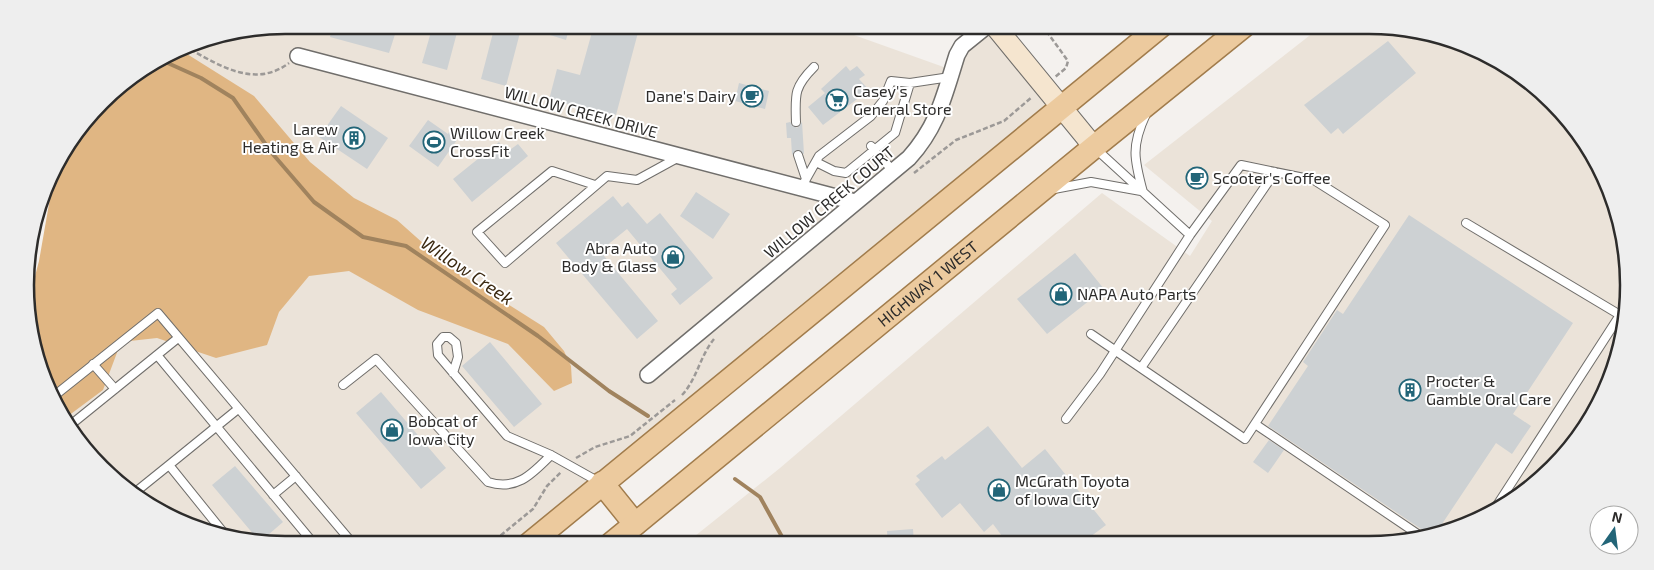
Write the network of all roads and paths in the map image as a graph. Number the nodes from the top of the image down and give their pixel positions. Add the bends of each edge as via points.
1 (977, 34) edge
2 (1001, 34) edge
3 (1048, 34) edge
4 (1151, 34) edge
5 (1234, 34) edge
6 (194, 51) edge
7 (298, 56) joint
8 (814, 67) dead end
9 (950, 77) junction
10 (910, 83) junction
11 (1044, 86) junction
12 (1154, 97) junction
13 (1062, 109) junction
14 (796, 122) dead end
15 (1094, 147) junction
16 (873, 148) junction
17 (798, 155) dead end
18 (680, 156) junction
19 (816, 162) junction
20 (893, 171) junction
21 (1275, 172) junction
22 (910, 177) dead end
23 (804, 184) junction
24 (596, 185) junction
25 (1040, 191) junction
26 (1143, 192) junction
27 (855, 202) junction
28 (1466, 223) dead end
29 (1190, 235) junction
30 (1618, 314) edge
31 (1618, 318) edge
32 (1091, 334) dead end
33 (716, 336) dead end
34 (178, 338) junction
35 (1115, 351) junction
36 (157, 355) junction
37 (93, 364) junction
38 (1141, 368) junction
39 (453, 373) dead end
40 (648, 375) dead end
41 (344, 385) dead end
42 (115, 389) junction
43 (58, 392) edge
44 (238, 409) junction
45 (1066, 419) dead end
46 (74, 423) edge
47 (1255, 424) junction
48 (216, 428) junction
49 (551, 455) junction
50 (169, 465) junction
51 (569, 465) junction
52 (296, 476) junction
53 (602, 483) junction
54 (139, 489) edge
55 (273, 495) junction
56 (1501, 499) edge
57 (635, 524) junction
58 (220, 528) edge
59 (1414, 532) edge
60 (307, 536) edge
61 (346, 536) edge
62 (500, 536) edge
63 (538, 536) edge
64 (621, 536) edge

1 - 9 street, WILLOW CREEK COURT via 962,46
2 - 11 street
3 - 11 path via 1068,61 1066,68
4 - 13 main road
5 - 12 main road, HIGHWAY 1 WEST
6 - 7 path via 238,74 282,68
7 - 18 street, WILLOW CREEK DRIVE
8 - 14 lane via 800,81 795,98
9 - 10 lane
9 - 20 street, WILLOW CREEK COURT via 929,133 909,158
10 - 16 lane via 895,133
10 - 19 lane via 891,81 883,101 871,116
11 - 13 street
11 - 22 path via 1004,121 956,140
12 - 15 main road, HIGHWAY 1 WEST
12 - 26 lane via 1137,135 1136,167
13 - 15 street
13 - 53 main road
15 - 25 main road, HIGHWAY 1 WEST
15 - 26 lane
16 - 19 lane via 846,173
16 - 20 lane
17 - 23 lane
18 - 23 street, WILLOW CREEK DRIVE
18 - 24 lane via 637,180 607,176
19 - 23 lane
20 - 27 street, WILLOW CREEK COURT
21 - 29 lane via 1241,165
21 - 38 lane
21 - 47 lane via 1314,180 1384,225
23 - 27 street, WILLOW CREEK DRIVE
24 - 24 lane via 505,263 477,232 552,171
25 - 26 lane via 1091,182
25 - 57 main road, HIGHWAY 1 WEST
26 - 29 lane
27 - 40 street, WILLOW CREEK COURT
28 - 30 lane
29 - 35 lane
31 - 56 lane
32 - 35 lane
33 - 51 path via 684,393 630,436 595,447
34 - 36 lane
34 - 37 lane via 158,312
34 - 44 lane
35 - 38 lane
35 - 45 lane
36 - 42 lane
36 - 48 lane
37 - 42 lane
37 - 43 lane
38 - 47 lane via 1245,439
39 - 49 lane via 507,436
41 - 49 lane via 376,358 488,482 516,484
42 - 46 lane
44 - 48 lane
44 - 52 lane
47 - 59 lane
48 - 50 lane
48 - 55 lane
49 - 51 lane
50 - 54 lane
50 - 58 lane
51 - 53 lane
51 - 62 path via 547,486 533,509
52 - 55 lane
52 - 61 lane
53 - 57 main road
53 - 63 main road
55 - 60 lane
57 - 64 main road, HIGHWAY 1 WEST

